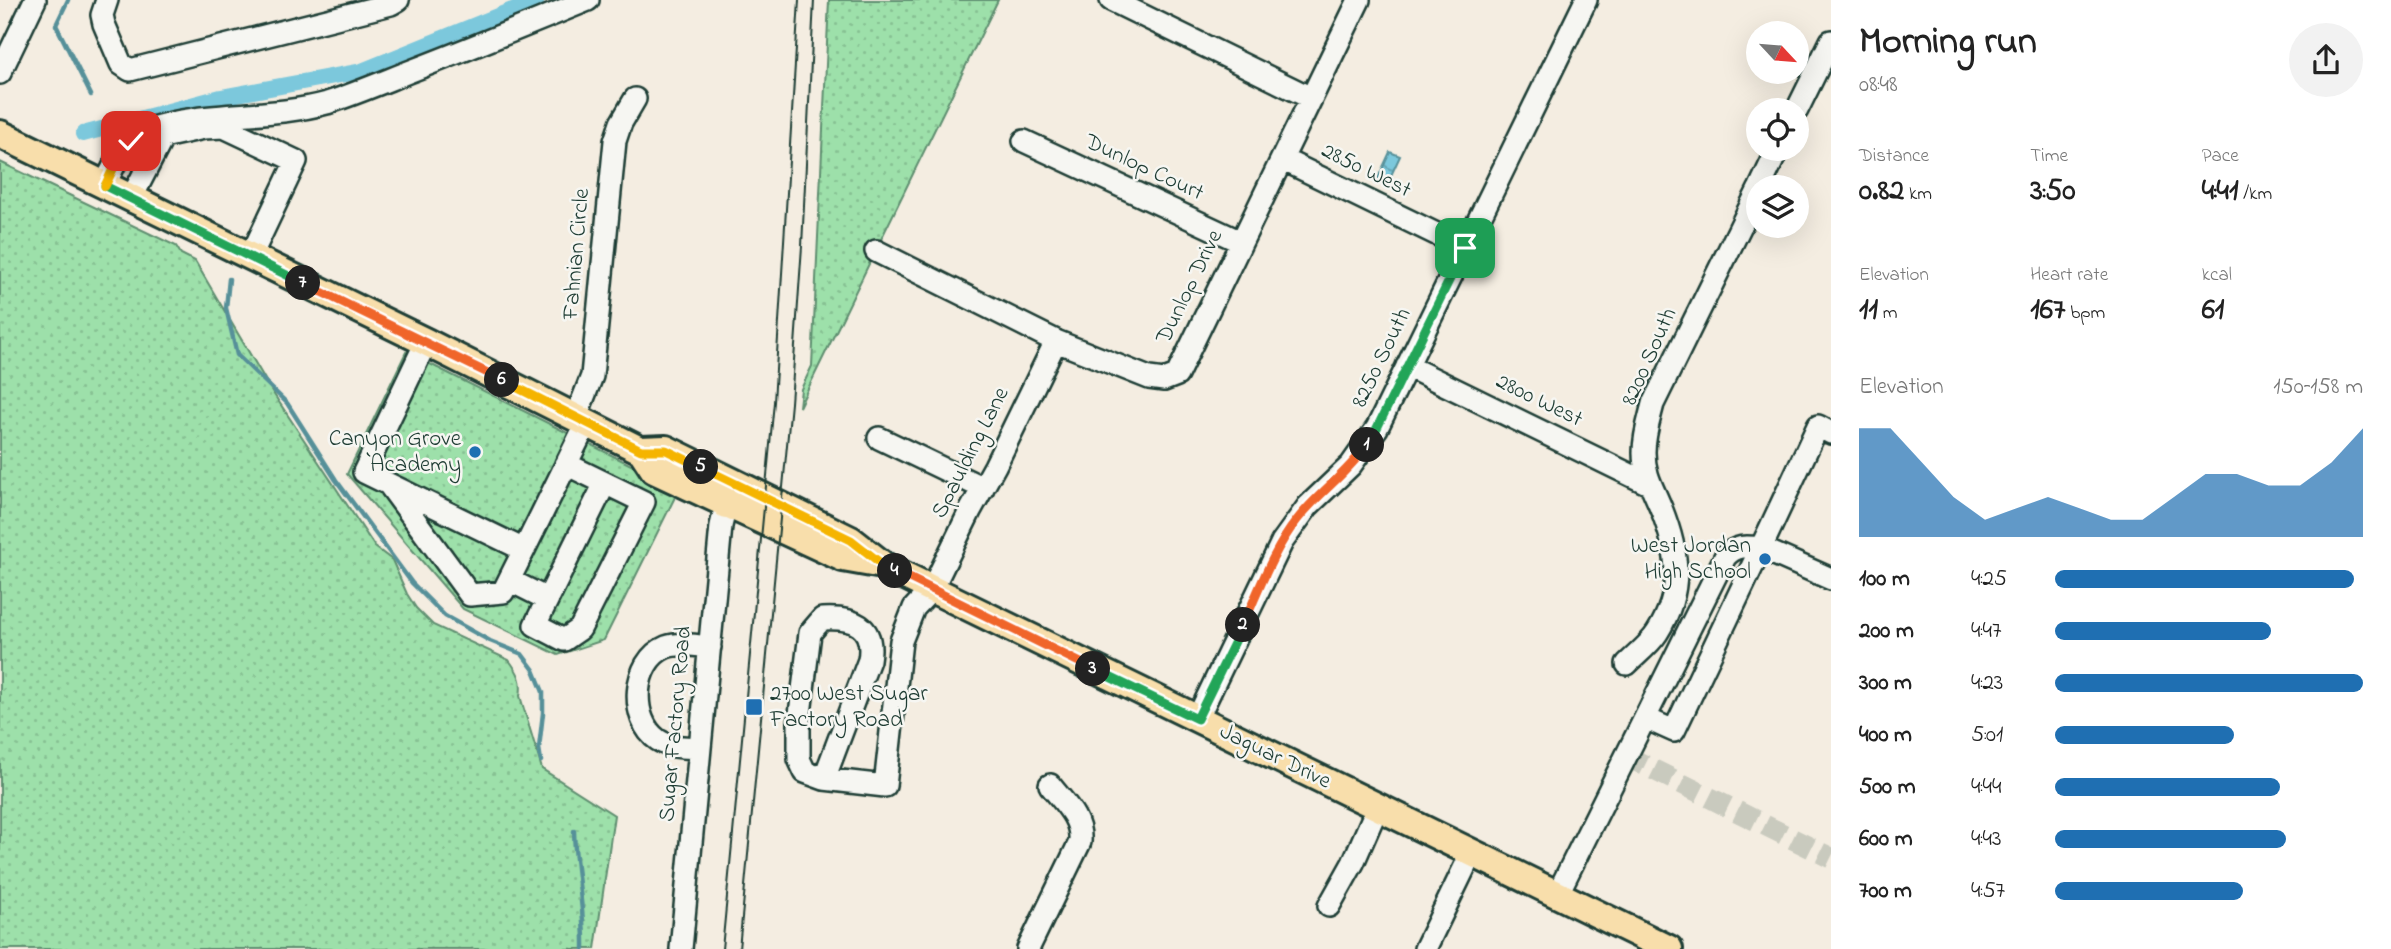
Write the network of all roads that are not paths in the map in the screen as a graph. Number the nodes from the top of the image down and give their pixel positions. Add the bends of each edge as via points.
1 (35, 0) edge
2 (398, 0) edge
3 (588, 0) edge
4 (1111, 0) edge
5 (1359, 0) edge
6 (1586, 0) edge
7 (106, 2) edge
8 (1831, 41) edge
9 (0, 73) edge
10 (1311, 98) junction
11 (1803, 98) edge
12 (635, 99) dead end
13 (0, 134) edge
14 (1024, 141) dead end
15 (1282, 159) junction
16 (104, 186) junction
17 (131, 199) junction
18 (1746, 215) edge
19 (1241, 242) junction
20 (1465, 248) junction
21 (876, 251) dead end
22 (250, 258) junction
23 (1056, 341) junction
24 (426, 342) junction
25 (1407, 366) junction
26 (581, 420) junction
27 (1831, 433) edge
28 (879, 438) dead end
29 (641, 450) junction
30 (566, 464) junction
31 (605, 483) junction
32 (389, 484) junction
33 (1649, 484) junction
34 (983, 488) junction
35 (726, 505) junction
36 (1761, 548) junction
37 (524, 550) junction
38 (883, 565) junction
39 (1831, 579) edge
40 (509, 580) junction
41 (932, 589) junction
42 (547, 599) junction
43 (710, 647) junction
44 (1627, 664) dead end
45 (1645, 718) junction
46 (1197, 719) junction
47 (700, 748) junction
48 (824, 779) junction
49 (1050, 785) dead end
50 (1378, 806) junction
51 (1472, 852) junction
52 (1557, 895) junction
53 (1329, 906) dead end
54 (681, 949) edge
55 (1028, 949) edge
56 (1425, 949) edge
57 (1668, 949) edge

1 - 9 street
2 - 7 street via 130,70 121,64 104,24
3 - 16 street via 327,103 147,130 121,152
4 - 10 street
5 - 10 street, Dunlop Drive
6 - 20 street, 8250 South
8 - 11 street
10 - 15 street, Dunlop Drive
12 - 26 street, Fahnian Circle via 615,141 592,376
13 - 16 main road, Jaguar Drive
14 - 19 street, Dunlop Court
15 - 19 street, Dunlop Drive
15 - 20 street, 2850 West
16 - 17 main road, Jaguar Drive
17 - 22 main road, Jaguar Drive
17 - 22 street via 163,137 224,127 296,160
18 - 33 street, 8200 South via 1654,404 1644,454
19 - 23 street, Dunlop Drive via 1177,375 1164,380 1149,377
20 - 25 street, 8250 South
21 - 23 street, Dunlop Drive
22 - 24 main road, Jaguar Drive
23 - 34 street, Spaulding Lane
24 - 26 main road, Jaguar Drive
24 - 32 street via 364,472
25 - 33 street, 2800 West
25 - 46 street, 8250 South via 1365,448 1308,506 1282,542
26 - 29 main road, Jaguar Drive
26 - 30 street, Fahnian Circle
27 - 36 street via 1818,426
28 - 34 street
29 - 35 main road via 711,485
29 - 38 main road, Jaguar Drive via 666,450 851,540
30 - 31 street
30 - 37 street, Fahnian Circle
31 - 42 street
31 - 42 street via 644,502 580,629 564,640 535,625
32 - 37 street
32 - 40 street via 470,595 503,592
33 - 44 street, 8200 South via 1673,538 1675,582 1657,634
34 - 41 street, Spaulding Lane
35 - 38 main road, Jaguar Drive via 843,558
35 - 43 street, Sugar Factory Road
36 - 39 street
36 - 45 street via 1742,546 1725,557
36 - 45 street via 1674,731
37 - 40 street, Fahnian Circle
38 - 41 main road, Jaguar Drive
40 - 42 street
41 - 46 main road, Jaguar Drive
41 - 48 street, Spaulding Lane via 914,608 901,641 885,786
43 - 47 street, Sugar Factory Road
43 - 47 street via 676,645 657,652 648,662 638,692 640,716 649,733 670,745
45 - 52 street
46 - 50 main road, Jaguar Drive
47 - 54 street, Sugar Factory Road
48 - 48 street via 872,645 855,621 839,618 822,619 810,633 799,722 799,760 805,772
49 - 55 street via 1078,821 1080,842
50 - 51 main road, Jaguar Drive
50 - 53 street
51 - 52 main road, Jaguar Drive
51 - 56 street
52 - 57 main road, Jaguar Drive

